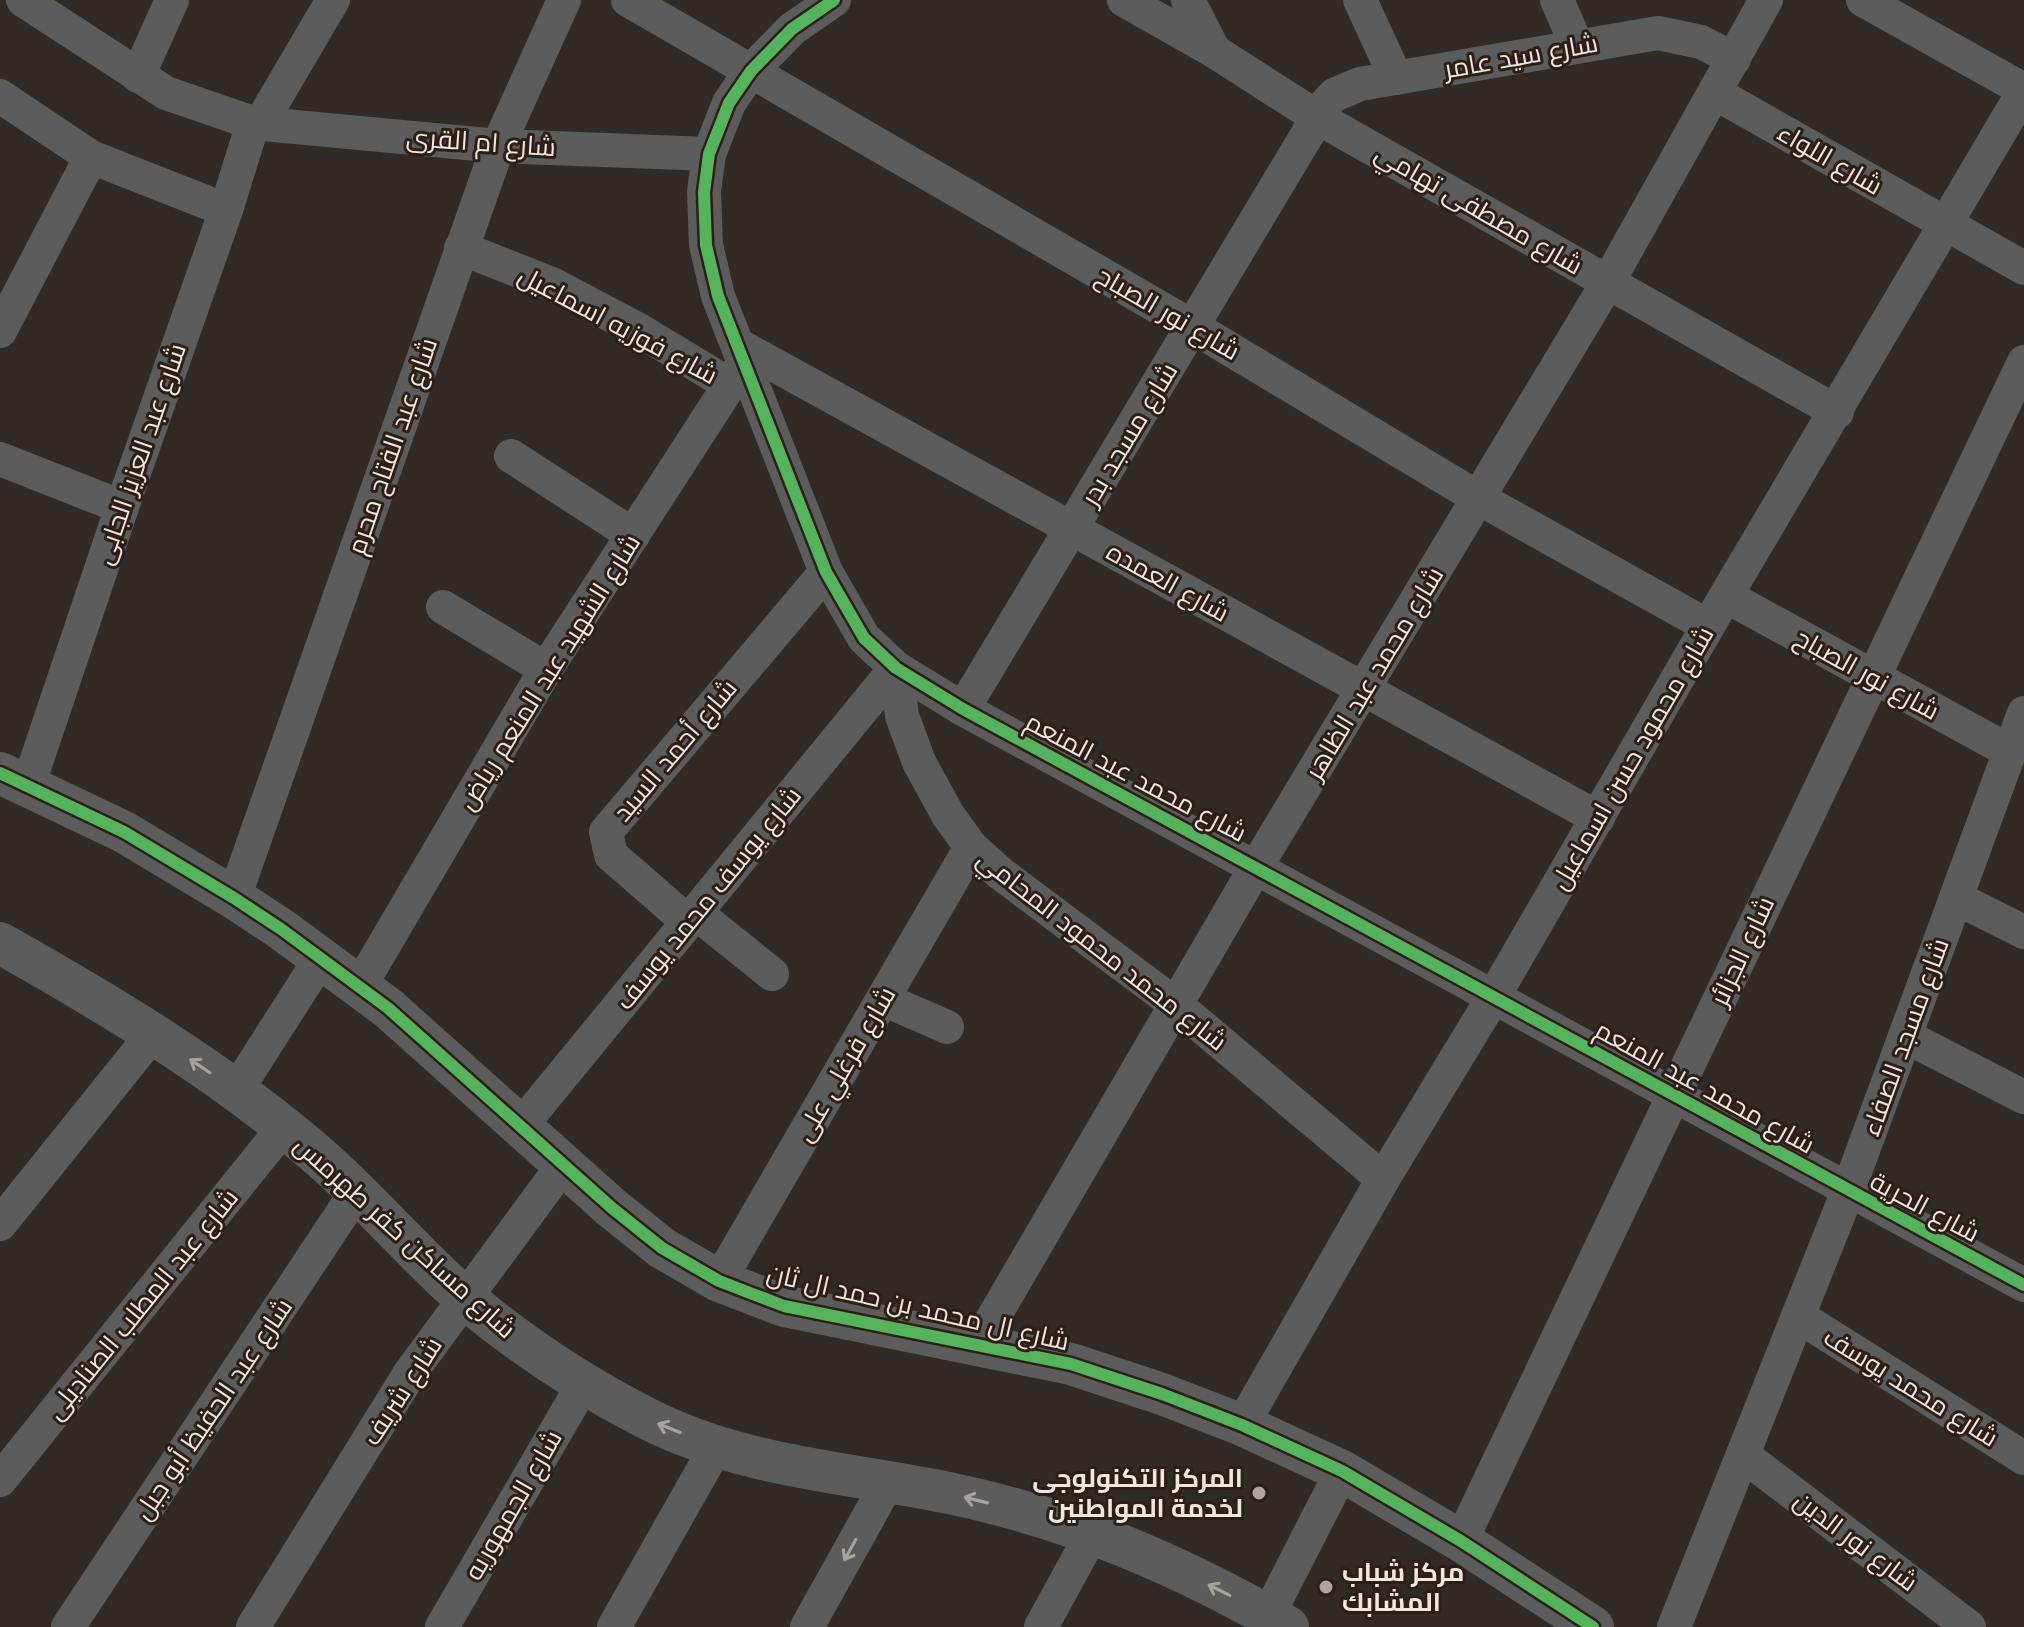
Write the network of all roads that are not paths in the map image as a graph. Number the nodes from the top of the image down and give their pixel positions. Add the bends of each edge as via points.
1 (5, 0) edge
2 (23, 0) edge
3 (172, 0) edge
4 (333, 0) edge
5 (564, 0) edge
6 (628, 0) edge
7 (834, 0) edge
8 (1124, 0) edge
9 (1188, 0) edge
10 (1360, 0) edge
11 (1557, 0) edge
12 (1766, 0) edge
13 (1863, 0) edge
14 (0, 9) edge
15 (1577, 46) junction
16 (1214, 51) junction
17 (1734, 59) junction
18 (751, 71) junction
19 (138, 76) junction
20 (1396, 78) junction
21 (1715, 93) junction
22 (0, 96) edge
23 (2021, 103) edge
24 (1320, 119) junction
25 (257, 124) junction
26 (498, 146) junction
27 (709, 154) junction
28 (91, 157) junction
29 (226, 210) junction
30 (1946, 224) junction
31 (461, 248) junction
32 (2024, 268) edge
33 (1608, 282) junction
34 (1193, 327) junction
35 (0, 331) edge
36 (2024, 362) edge
37 (738, 364) junction
38 (1837, 412) junction
39 (511, 456) dead end
40 (0, 459) edge
41 (1480, 499) junction
42 (122, 507) junction
43 (1072, 529) junction
44 (633, 535) junction
45 (826, 572) junction
46 (1726, 596) junction
47 (443, 607) dead end
48 (1708, 626) junction
49 (896, 668) junction
50 (546, 669) junction
51 (1873, 676) junction
52 (1364, 689) junction
53 (963, 709) junction
54 (2024, 713) edge
55 (2009, 751) junction
56 (14, 779) edge
57 (1598, 818) junction
58 (971, 847) junction
59 (1256, 867) junction
60 (234, 898) junction
61 (1956, 898) junction
62 (692, 917) junction
63 (2024, 932) edge
64 (0, 943) edge
65 (321, 958) junction
66 (772, 974) dead end
67 (360, 986) junction
68 (1494, 996) junction
69 (883, 999) junction
70 (1175, 1004) junction
71 (947, 1027) dead end
72 (152, 1035) junction
73 (1905, 1036) junction
74 (236, 1091) junction
75 (1674, 1095) junction
76 (2024, 1097) edge
77 (284, 1127) junction
78 (520, 1127) junction
79 (564, 1164) junction
80 (1383, 1179) junction
81 (357, 1191) junction
82 (1848, 1191) junction
83 (0, 1224) edge
84 (719, 1281) junction
85 (2024, 1285) edge
86 (465, 1297) junction
87 (1798, 1316) junction
88 (978, 1344) junction
89 (584, 1383) junction
90 (1242, 1425) junction
91 (716, 1447) junction
92 (1743, 1455) junction
93 (2024, 1458) edge
94 (1342, 1471) junction
95 (0, 1480) edge
96 (888, 1482) junction
97 (1093, 1532) junction
98 (1461, 1541) junction
99 (1273, 1623) edge
100 (68, 1627) edge
101 (253, 1627) edge
102 (442, 1627) edge
103 (614, 1627) edge
104 (807, 1627) edge
105 (1041, 1627) edge
106 (1593, 1627) edge
107 (1674, 1627) edge
108 (1969, 1627) edge

1 - 14 street
2 - 19 street, شارع ام القرى
3 - 19 street
4 - 25 street, شارع عبد العزيز الجابى
5 - 26 street, شارع عبد الفتاح محرم
6 - 18 street, شارع نور الصباح
7 - 18 street via 792,29
8 - 16 street, شارع مصطفى تهامي
9 - 16 street
10 - 20 street
11 - 15 street
12 - 17 street, شارع محمد عبد الظاهر
13 - 23 street
15 - 17 street, شارع سيد عامر via 1658,33 1701,42
15 - 20 street, شارع سيد عامر
16 - 24 street, شارع مصطفى تهامي
17 - 21 street, شارع محمد عبد الظاهر
18 - 27 street via 729,103
18 - 34 street, شارع نور الصباح
19 - 25 street, شارع ام القرى via 166,93
20 - 24 street, شارع سيد عامر via 1346,88 1325,105
21 - 30 street, شارع اللواء
21 - 33 street, شارع محمد عبد الظاهر
22 - 28 street
23 - 30 street, شارع محمود حسن اسماعيل
24 - 33 street, شارع مصطفى تهامي
24 - 34 street, شارع مسجد بدر
25 - 26 street, شارع ام القرى
25 - 29 street, شارع عبد العزيز الجابى
26 - 27 street, شارع ام القرى
26 - 31 street, شارع عبد الفتاح محرم
27 - 37 street, شارع محمد عبد المنعم via 706,245
28 - 29 street
28 - 35 street
29 - 42 street, شارع عبد العزيز الجابى
30 - 32 street, شارع اللواء
30 - 38 street, شارع محمود حسن اسماعيل
31 - 37 street, شارع فوزيه اسماعيل via 554,285 639,330
31 - 60 street, شارع عبد الفتاح محرم
33 - 38 street, شارع مصطفى تهامي
33 - 41 street, شارع محمد عبد الظاهر
34 - 41 street, شارع نور الصباح
34 - 43 street, شارع مسجد بدر
36 - 51 street, شارع الجزائر
37 - 43 street, شارع العمده
37 - 44 street, شارع الشهيد عبد المنعم رياض
37 - 45 street, شارع محمد عبد المنعم
38 - 46 street, شارع محمود حسن اسماعيل
39 - 44 street
40 - 42 street
41 - 48 street, شارع نور الصباح
41 - 52 street, شارع محمد عبد الظاهر
42 - 56 street, شارع عبد العزيز الجابى
43 - 52 street, شارع العمده
43 - 53 street, شارع مسجد بدر
44 - 50 street, شارع الشهيد عبد المنعم رياض
45 - 49 street, شارع محمد عبد المنعم via 864,638
45 - 62 street, شارع أحمد السيد via 606,832 611,855
46 - 48 street, شارع محمود حسن اسماعيل
46 - 51 street, شارع نور الصباح
47 - 50 street
48 - 57 street, شارع محمود حسن اسماعيل
49 - 53 street, شارع محمد عبد المنعم
49 - 58 street, شارع محمد محمود المحامي via 902,716 919,762
49 - 62 street, شارع يوسف محمد يوسف
50 - 67 street, شارع الشهيد عبد المنعم رياض
51 - 55 street, شارع نور الصباح
51 - 75 street, شارع الجزائر
52 - 57 street, شارع العمده
52 - 59 street, شارع محمد عبد الظاهر
53 - 59 street, شارع محمد عبد المنعم
54 - 55 street, شارع مسجد الصفاء
55 - 61 street, شارع مسجد الصفاء
56 - 60 street, شارع ال محمد بن حمد ال ثان via 124,832
57 - 68 street, شارع محمود حسن اسماعيل
58 - 69 street, شارع فرغلي على
58 - 70 street, شارع محمد محمود المحامي
59 - 68 street, شارع محمد عبد المنعم
59 - 70 street, شارع محمد عبد الظاهر
60 - 65 street, شارع ال محمد بن حمد ال ثان
61 - 63 street
61 - 73 street, شارع مسجد الصفاء
62 - 66 street
62 - 78 street, شارع يوسف محمد يوسف
64 - 72 street, شارع مساكن كفر طهرمس
65 - 67 street, شارع ال محمد بن حمد ال ثان
65 - 74 street
67 - 78 street, شارع ال محمد بن حمد ال ثان
68 - 75 street, شارع محمد عبد المنعم
68 - 80 street, شارع محمود حسن اسماعيل
69 - 71 street
69 - 84 street, شارع فرغلي على
70 - 80 street, شارع محمد محمود المحامي
70 - 88 street, شارع محمد عبد الظاهر
74 -> 72 street, شارع مساكن كفر طهرمس
72 - 83 street
73 - 76 street
73 - 82 street, شارع مسجد الصفاء
74 - 77 street, شارع مساكن كفر طهرمس
75 - 82 street, شارع محمد عبد المنعم
75 - 98 street, شارع الجزائر
77 - 81 street, شارع مساكن كفر طهرمس
77 - 95 street, شارع عبد المطلب الصناديلى
78 - 79 street, شارع ال محمد بن حمد ال ثان
79 - 84 street, شارع ال محمد بن حمد ال ثان via 662,1248
79 - 86 street, شارع شريف
80 - 90 street, شارع محمود حسن اسماعيل
81 - 86 street, شارع مساكن كفر طهرمس
81 - 100 street, شارع عبد الحفيظ أبو جبل
82 - 85 street, شارع الحرية
82 - 87 street, شارع مسجد الصفاء
84 - 88 street, شارع ال محمد بن حمد ال ثان via 784,1306
86 - 89 street, شارع مساكن كفر طهرمس
86 - 101 street, شارع شريف via 410,1373
87 - 92 street, شارع مسجد الصفاء
87 - 93 street, شارع محمد يوسف
88 - 90 street, شارع ال محمد بن حمد ال ثان via 1071,1364
91 -> 89 street, شارع مساكن كفر طهرمس via 648,1419
89 - 102 street, شارع الجمهوريه
90 - 94 street, شارع ال محمد بن حمد ال ثان
91 - 96 street, شارع مساكن كفر طهرمس via 773,1463
91 - 103 street
92 - 107 street, شارع مسجد الصفاء
92 - 108 street, شارع نور الدين
94 - 98 street, شارع ال محمد بن حمد ال ثان
94 - 99 street
97 -> 96 street, شارع مساكن كفر طهرمس via 950,1493
96 -> 104 street
99 -> 97 street, شارع مساكن كفر طهرمس via 1153,1557
97 - 105 street
98 - 106 street, شارع ال محمد بن حمد ال ثان

